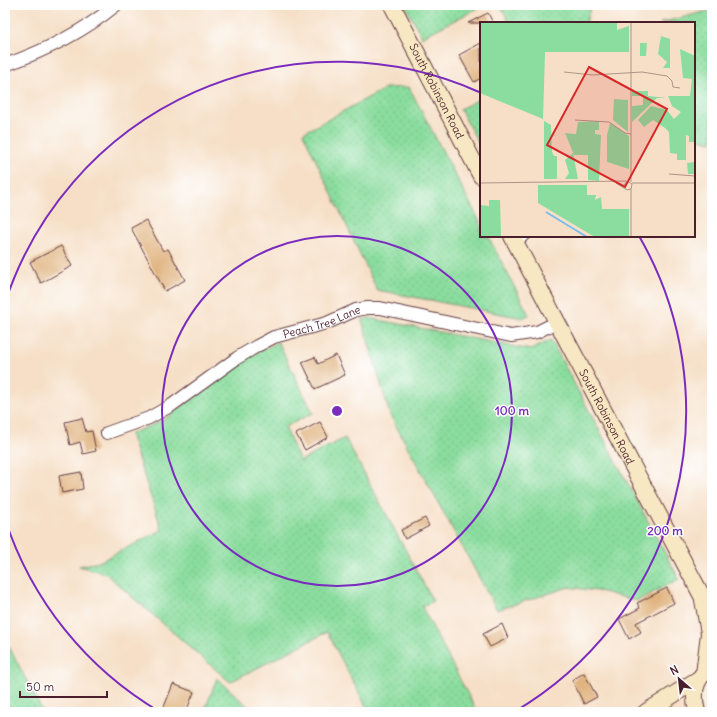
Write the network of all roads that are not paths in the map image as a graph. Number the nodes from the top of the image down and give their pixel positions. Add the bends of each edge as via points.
1 (116, 5) edge
2 (392, 5) edge
3 (5, 65) edge
4 (480, 174) edge
5 (519, 239) edge
6 (557, 322) junction
7 (107, 433) dead end
8 (702, 596) junction
9 (712, 611) edge
10 (705, 673) edge
11 (646, 712) edge
12 (697, 712) edge

1 - 3 street via 63,40
2 - 4 street, South Robinson Road
5 - 6 street, South Robinson Road
6 - 7 street, Peach Tree Lane via 537,332 511,336 380,308 356,310 327,323 274,337 172,405 149,418
6 - 8 street, South Robinson Road
8 - 9 street, South Robinson Road
8 - 10 street, South Robinson Road via 709,633
10 - 11 street
10 - 12 street, South Robinson Road via 695,689 694,701

